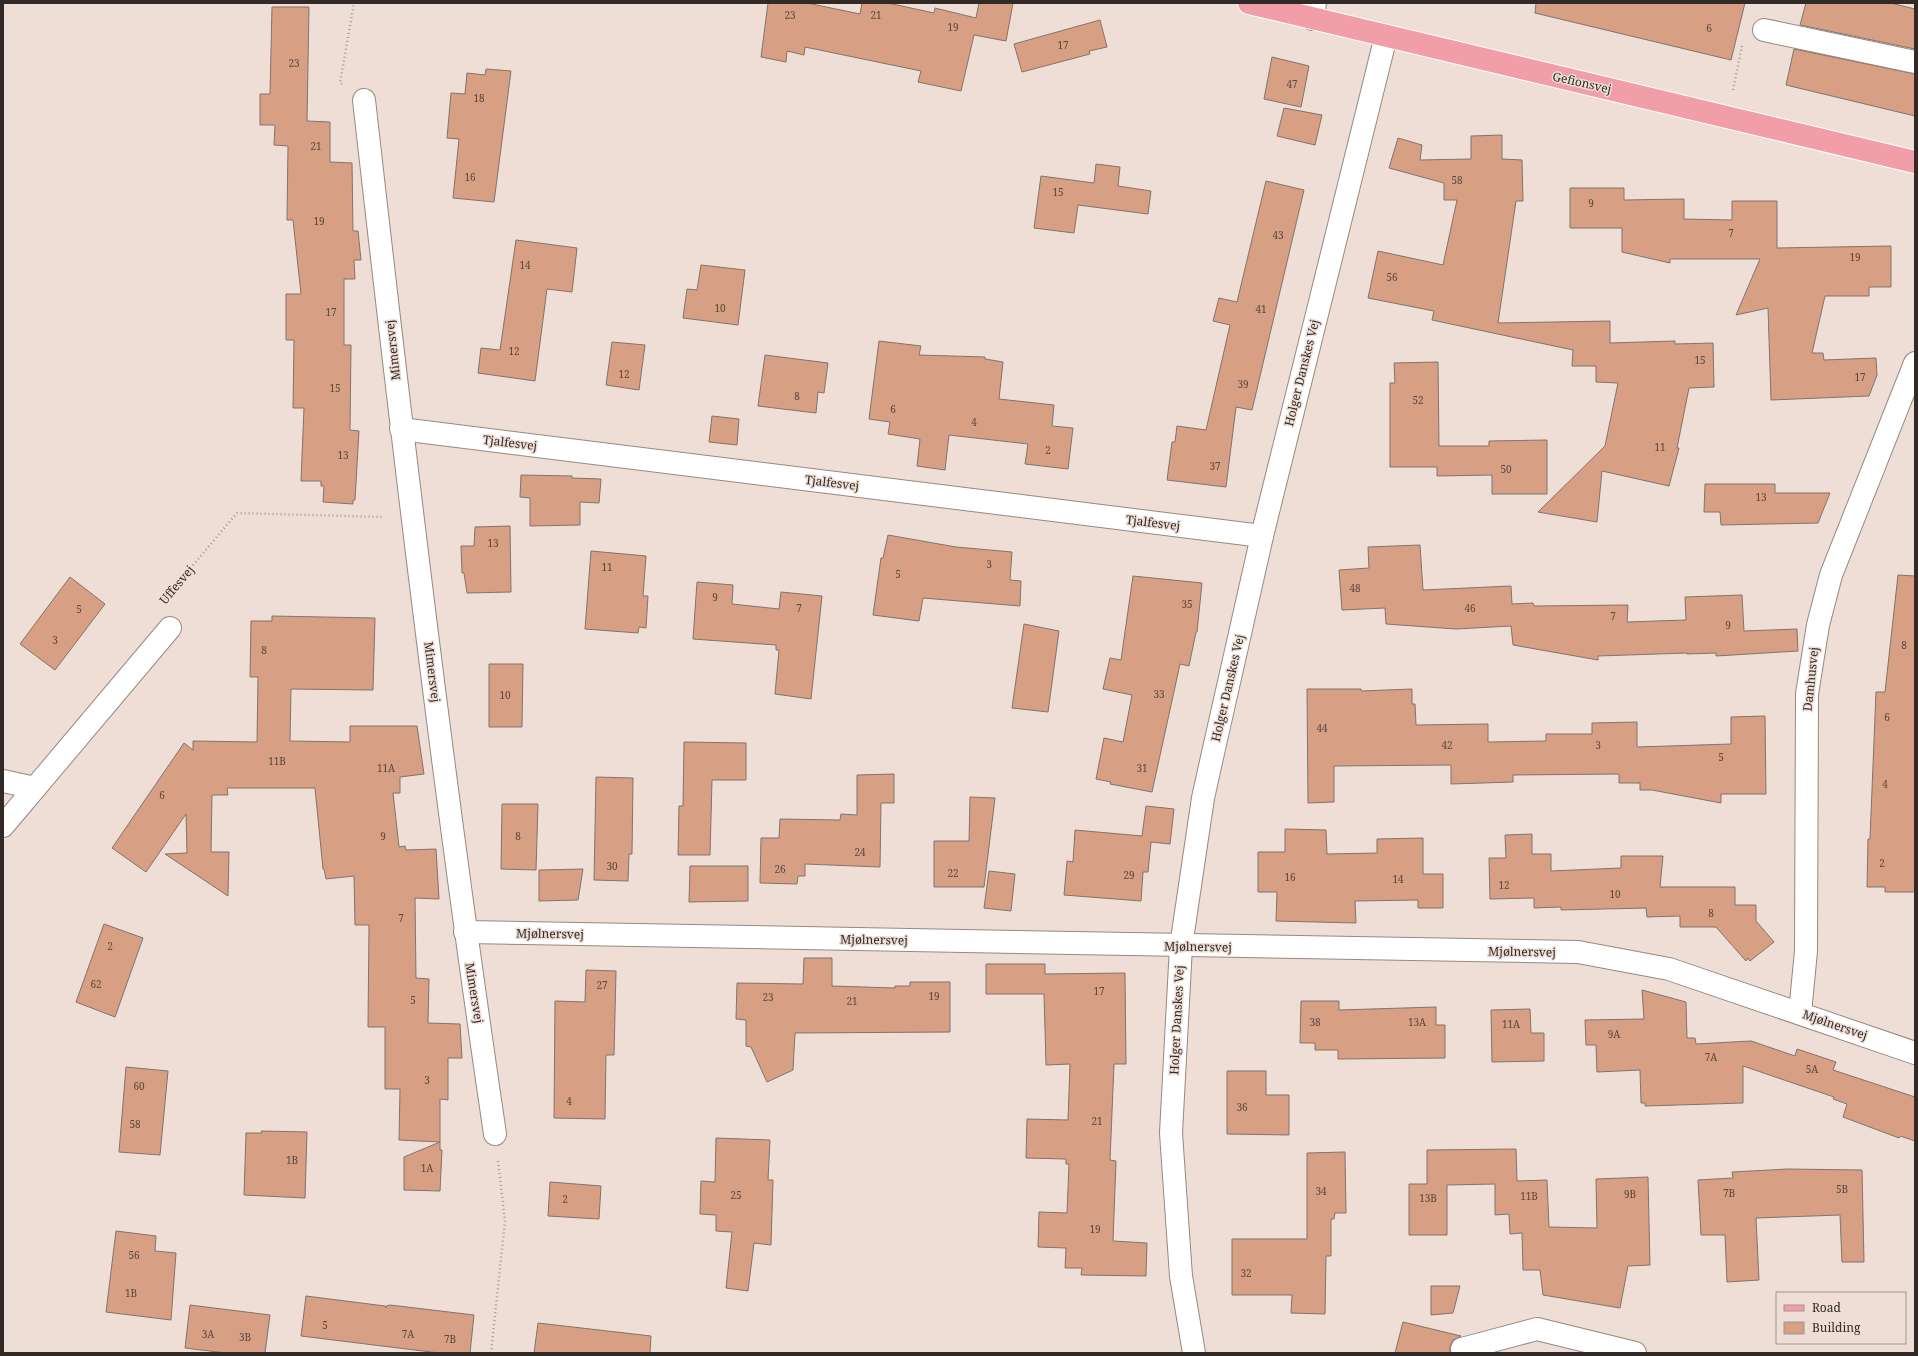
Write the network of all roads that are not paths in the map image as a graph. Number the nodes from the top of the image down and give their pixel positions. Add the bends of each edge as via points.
1 (1249, 3) edge
2 (1314, 11) edge
3 (1764, 30) dead end
4 (1386, 36) junction
5 (1915, 62) edge
6 (364, 100) road end
7 (1915, 162) edge
8 (1915, 363) edge
9 (402, 429) junction
10 (1262, 536) junction
11 (170, 628) road end
12 (3, 780) edge
13 (35, 788) junction
14 (3, 826) edge
15 (465, 932) junction
16 (1181, 946) junction
17 (1800, 1013) junction
18 (1915, 1053) edge
19 (496, 1134) road end
20 (1462, 1349) dead end
21 (1194, 1353) edge
22 (1635, 1353) edge

1 - 2 main road, Gefionsvej
2 - 4 main road, Gefionsvej
3 - 5 street
4 - 7 main road, Gefionsvej
4 - 10 street, Holger Danskes Vej
6 - 9 street, Mimersvej
8 - 17 street, Damhusvej via 1831,575 1818,625 1807,694 1806,951
9 - 10 street, Tjalfesvej
9 - 15 street, Mimersvej
10 - 16 street, Holger Danskes Vej via 1203,798
11 - 13 street
12 - 13 street
13 - 14 street
15 - 16 street, Mjølnersvej
15 - 19 street, Mimersvej
16 - 17 street, Mjølnersvej via 1578,952 1669,969
16 - 21 street, Holger Danskes Vej via 1171,1133 1181,1276
17 - 18 street, Mjølnersvej
20 - 22 street via 1537,1329

